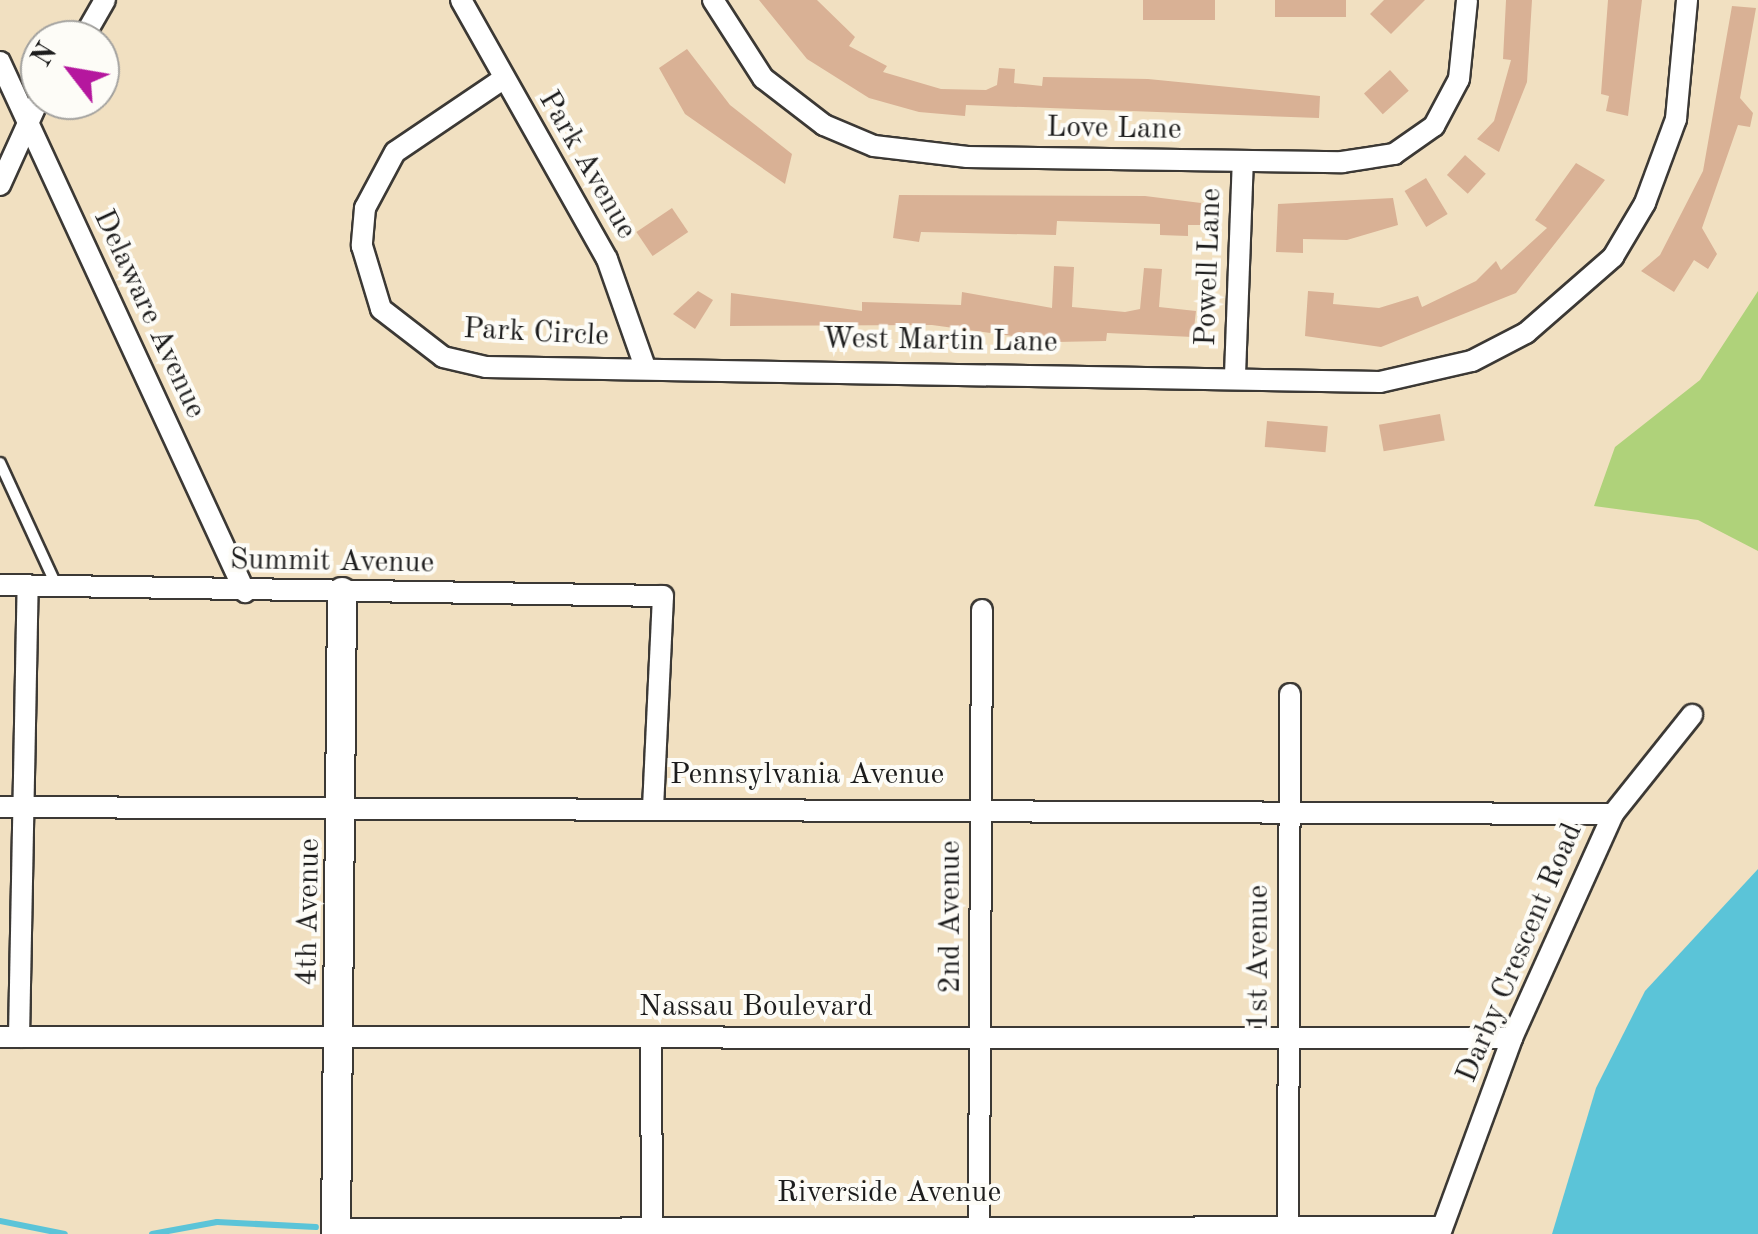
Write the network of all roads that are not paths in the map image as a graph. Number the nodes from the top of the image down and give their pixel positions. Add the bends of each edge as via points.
1 (461, 0) edge
2 (713, 0) edge
3 (1467, 0) edge
4 (1687, 0) edge
5 (0, 62) edge
6 (503, 79) junction
7 (20, 108) edge
8 (23, 120) edge
9 (25, 120) edge
10 (1243, 161) junction
11 (0, 185) edge
12 (646, 367) junction
13 (1234, 375) junction
14 (0, 462) edge
15 (0, 585) edge
16 (28, 585) junction
17 (56, 586) junction
18 (245, 592) junction
19 (342, 592) junction
20 (982, 610) dead end
21 (1290, 694) dead end
22 (1692, 715) dead end
23 (653, 805) junction
24 (980, 805) junction
25 (23, 806) junction
26 (344, 806) junction
27 (1290, 806) junction
28 (0, 807) edge
29 (1613, 814) junction
30 (982, 1036) junction
31 (9, 1037) edge
32 (651, 1037) junction
33 (1289, 1037) junction
34 (338, 1038) junction
35 (1512, 1038) junction
36 (1288, 1221) junction
37 (978, 1222) junction
38 (652, 1229) edge
39 (1441, 1231) edge
40 (336, 1232) edge

1 - 6 street, Park Avenue
2 - 10 street, Love Lane via 763,78 824,124 874,146 967,157
3 - 10 street, Love Lane via 1459,79 1421,139 1362,160
4 - 13 street, West Martin Lane via 1664,158 1632,229 1572,300 1472,362 1428,374 1380,382
5 - 7 street, Delaware Avenue
6 - 12 street, Park Avenue via 607,259
6 - 12 street, Park Circle via 414,136 381,171 362,225 376,299 413,342 461,362
8 - 11 street
9 - 18 street, Delaware Avenue
10 - 13 street, Powell Lane
12 - 13 street, West Martin Lane
14 - 17 lane
15 - 16 street, Summit Avenue
16 - 17 street, Summit Avenue
16 - 25 street
17 - 18 street, Summit Avenue
18 - 19 street, Summit Avenue
19 - 23 street, Summit Avenue via 663,596
19 - 26 street, 4th Avenue
20 - 24 street, 2nd Avenue
21 - 27 street, 1st Avenue
22 - 29 street, Darby Crescent Road
23 - 24 street, Pennsylvania Avenue
23 - 26 street, Pennsylvania Avenue
24 - 27 street, Pennsylvania Avenue
24 - 30 street, 2nd Avenue
25 - 26 street, Pennsylvania Avenue
25 - 28 street, Pennsylvania Avenue
25 - 31 street
26 - 34 street, 4th Avenue
27 - 29 street, Pennsylvania Avenue
27 - 33 street, 1st Avenue
29 - 35 street, Darby Crescent Road
30 - 32 street, Nassau Boulevard
30 - 33 street, Nassau Boulevard
30 - 37 street, 2nd Avenue
31 - 34 street, Nassau Boulevard
32 - 34 street, Nassau Boulevard
32 - 38 street
33 - 35 street, Nassau Boulevard
33 - 36 street, 1st Avenue
34 - 40 street, 4th Avenue
35 - 39 street, Darby Crescent Road
36 - 37 street, Riverside Avenue
36 - 39 street, Riverside Avenue
37 - 38 street, Riverside Avenue
38 - 40 street, Riverside Avenue

